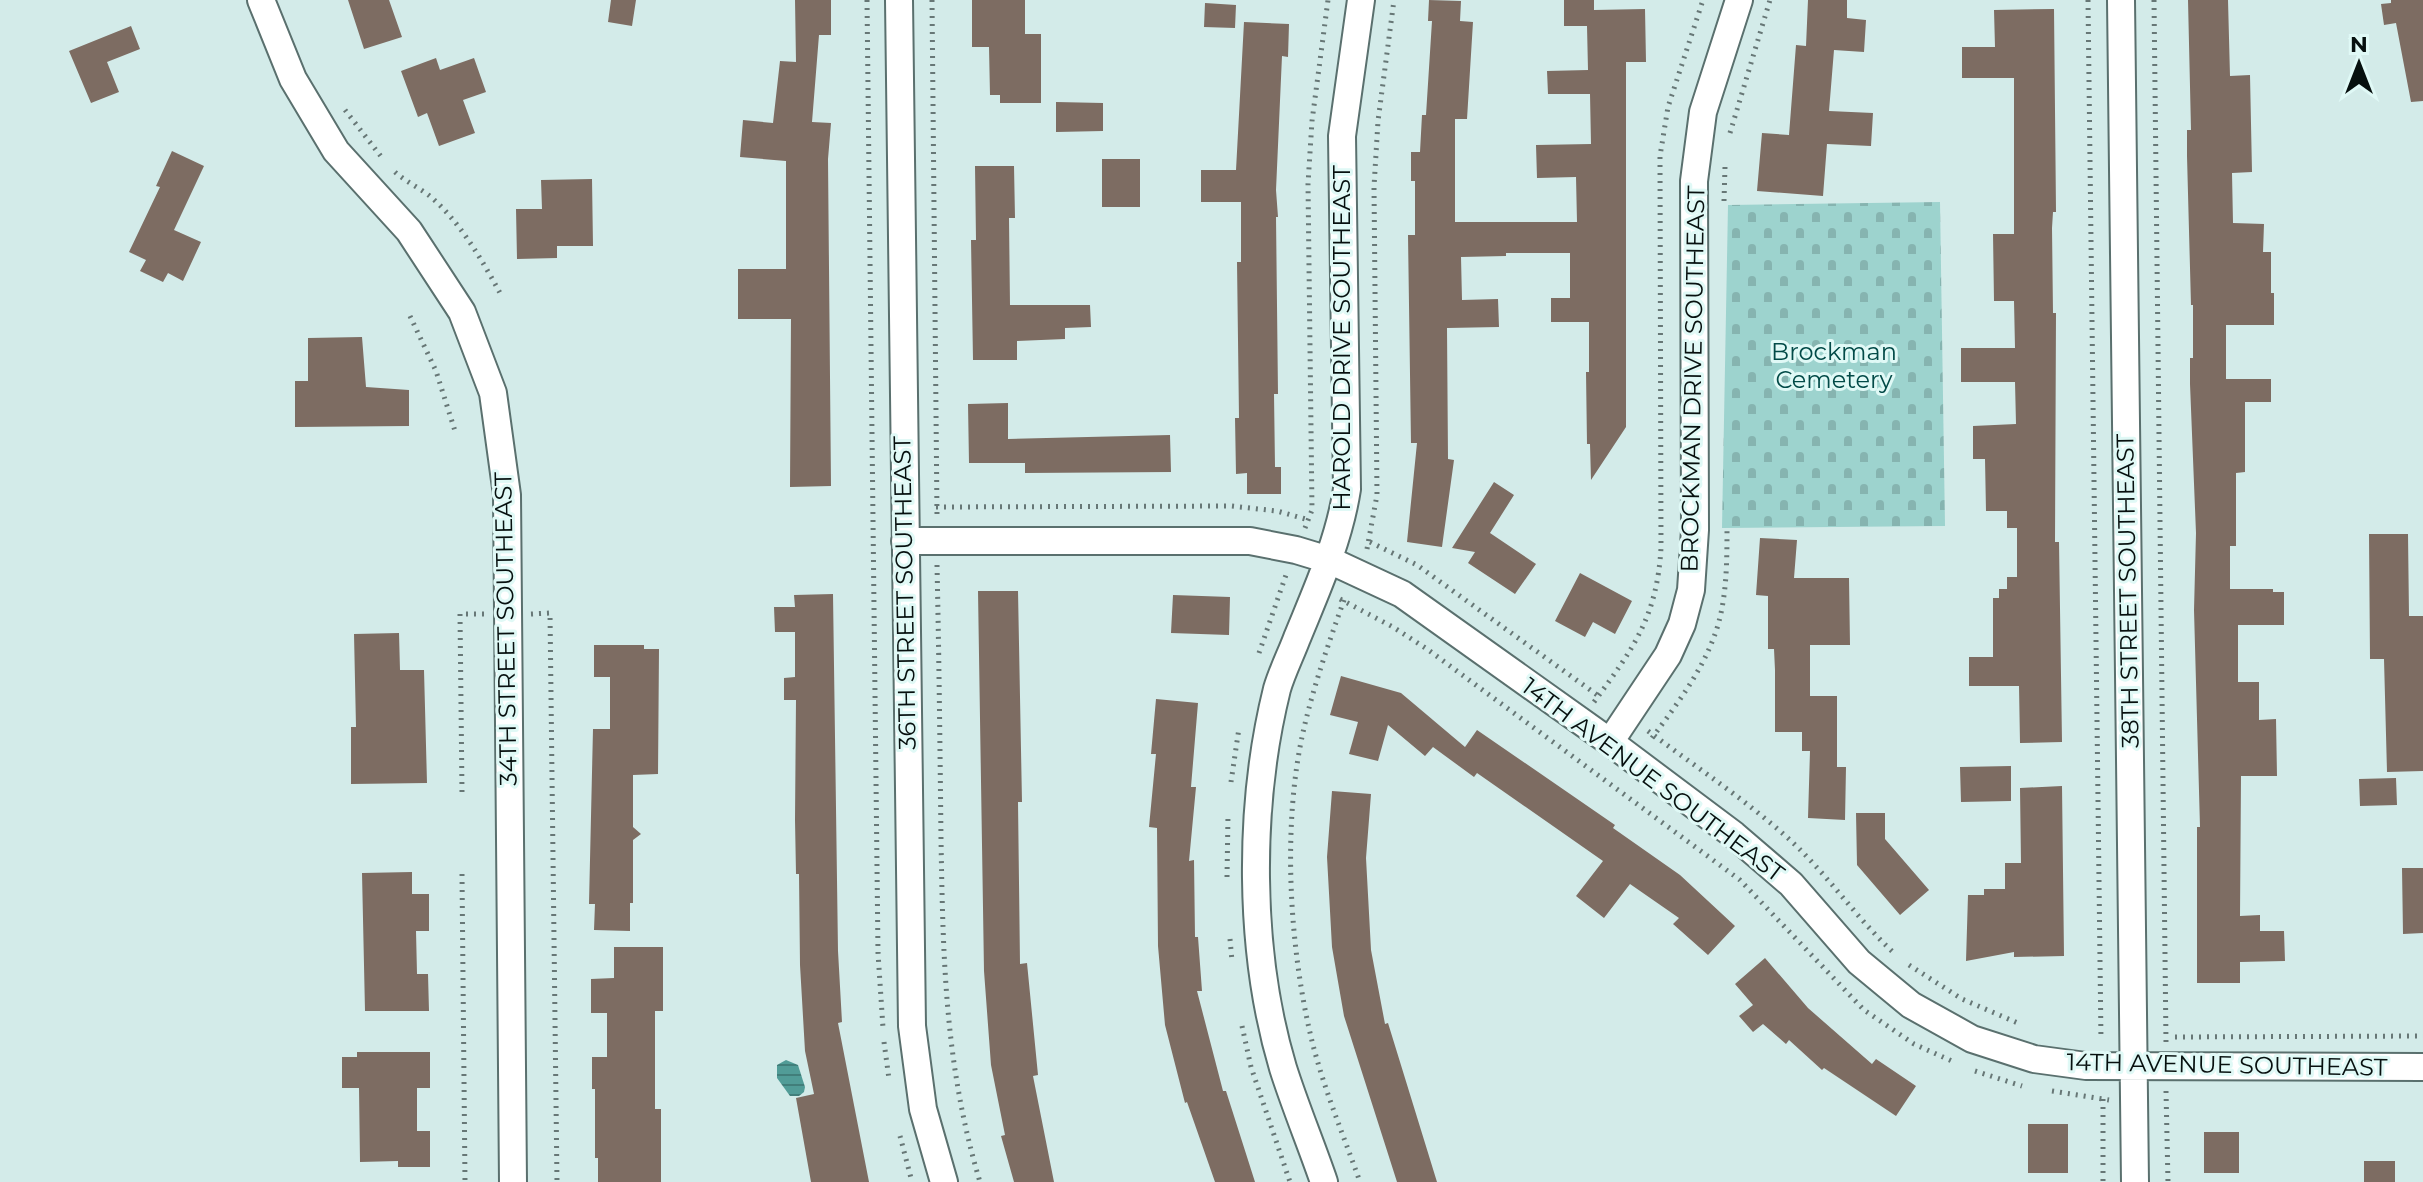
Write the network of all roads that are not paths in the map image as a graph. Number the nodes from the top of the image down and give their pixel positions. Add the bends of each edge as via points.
1 (261, 0) edge
2 (899, 0) edge
3 (1361, 0) edge
4 (1739, 0) edge
5 (2121, 0) edge
6 (905, 541) junction
7 (1329, 560) junction
8 (1610, 742) junction
9 (2134, 1067) junction
10 (2423, 1067) edge
11 (513, 1182) edge
12 (944, 1182) edge
13 (1324, 1182) edge
14 (2135, 1182) edge

1 - 11 street, 34TH STREET SOUTHEAST via 293,79 336,151 409,231 462,312 493,393 507,495
2 - 6 street, 36TH STREET SOUTHEAST
3 - 7 street, HAROLD DRIVE SOUTHEAST via 1342,136 1347,489
4 - 8 street, BROCKMAN DRIVE SOUTHEAST via 1703,112 1694,181 1691,590 1668,655
5 - 9 street, 38TH STREET SOUTHEAST
6 - 7 street, 14TH AVENUE SOUTHEAST via 1250,541
6 - 12 street, 36TH STREET SOUTHEAST via 912,1026 923,1109
7 - 8 street, 14TH AVENUE SOUTHEAST via 1402,594
7 - 13 street, HAROLD DRIVE SOUTHEAST via 1278,687 1258,799 1255,899 1283,1066
8 - 9 street, 14TH AVENUE SOUTHEAST via 1779,874 1859,962 1911,1005 1972,1039 2034,1059
9 - 10 street, 14TH AVENUE SOUTHEAST
9 - 14 street, 38TH STREET SOUTHEAST

